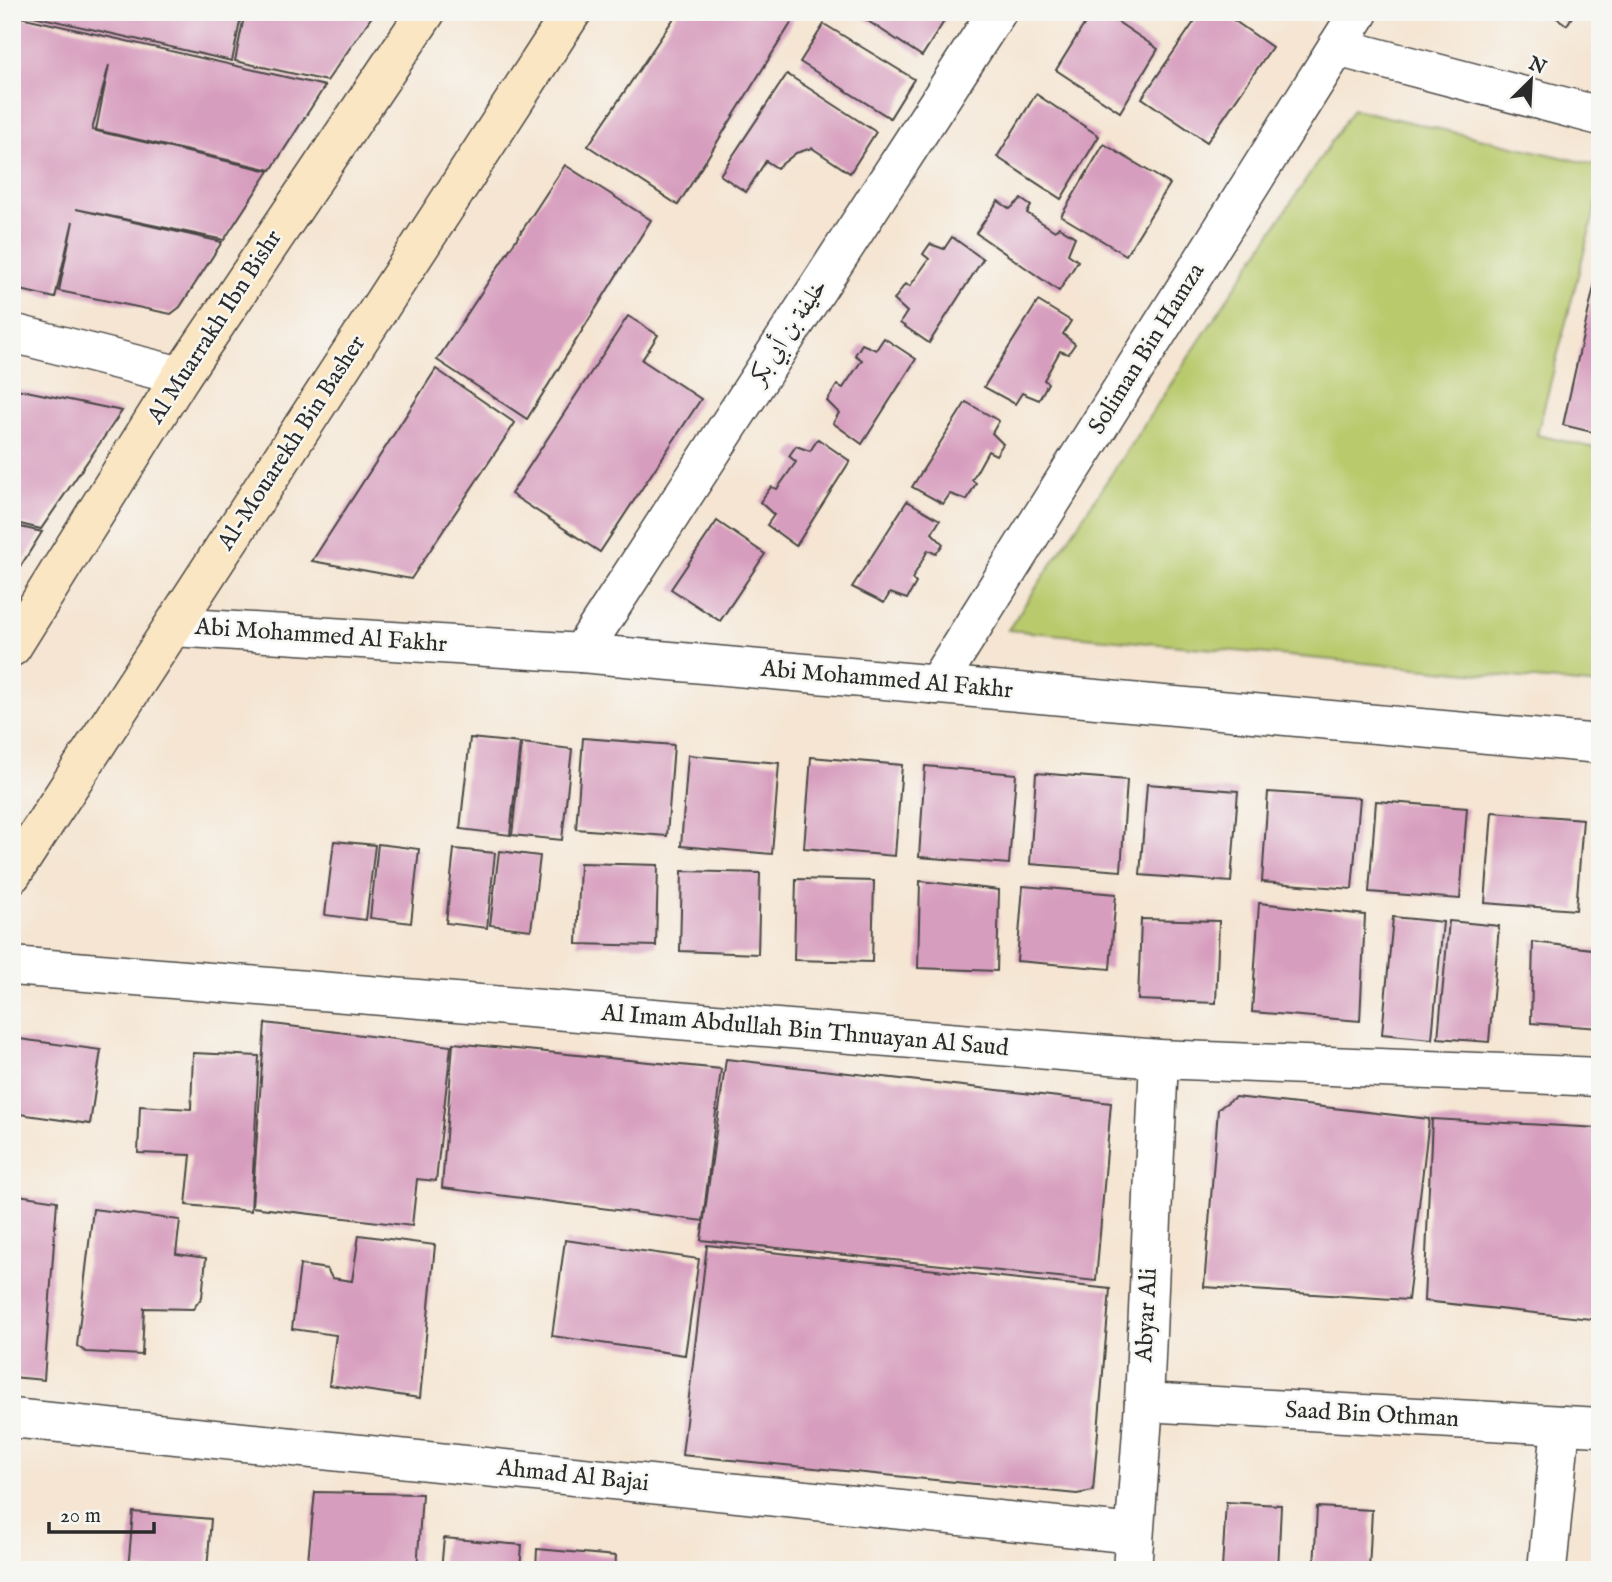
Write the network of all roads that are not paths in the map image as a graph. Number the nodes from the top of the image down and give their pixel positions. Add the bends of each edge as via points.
1 (426, 12) edge
2 (572, 12) edge
3 (997, 12) edge
4 (1359, 12) edge
5 (1337, 47) junction
6 (1600, 116) edge
7 (12, 333) edge
8 (181, 376) junction
9 (173, 626) junction
10 (12, 647) edge
11 (581, 653) junction
12 (936, 685) junction
13 (1600, 744) edge
14 (12, 874) edge
15 (12, 966) edge
16 (1159, 1059) junction
17 (1600, 1077) edge
18 (1143, 1402) junction
19 (12, 1418) edge
20 (1561, 1425) junction
21 (1600, 1427) edge
22 (1133, 1552) edge
23 (1547, 1570) edge

1 - 8 street, Al Muarrakh Ibn Bishr
2 - 9 street, Al-Mouarekh Bin Basher
3 - 11 street, خليفة بن أبي بكر
4 - 5 street, Soliman Bin Hamza
5 - 6 street
5 - 12 street, Soliman Bin Hamza
7 - 8 street
8 - 10 street, Al Muarrakh Ibn Bishr
9 - 11 street, Abi Mohammed Al Fakhr
9 - 14 street, Al-Mouarekh Bin Basher
11 - 12 street, Abi Mohammed Al Fakhr
12 - 13 street, Abi Mohammed Al Fakhr
15 - 16 street, Al Imam Abdullah Bin Thnuayan Al Saud
16 - 17 street, Al Imam Abdullah Bin Thnuayan Al Saud
16 - 18 street, Abyar Ali
18 - 20 street, Saad Bin Othman
18 - 22 street, Abyar Ali
19 - 22 street, Ahmad Al Bajai
20 - 21 street, Saad Bin Othman
20 - 23 street

